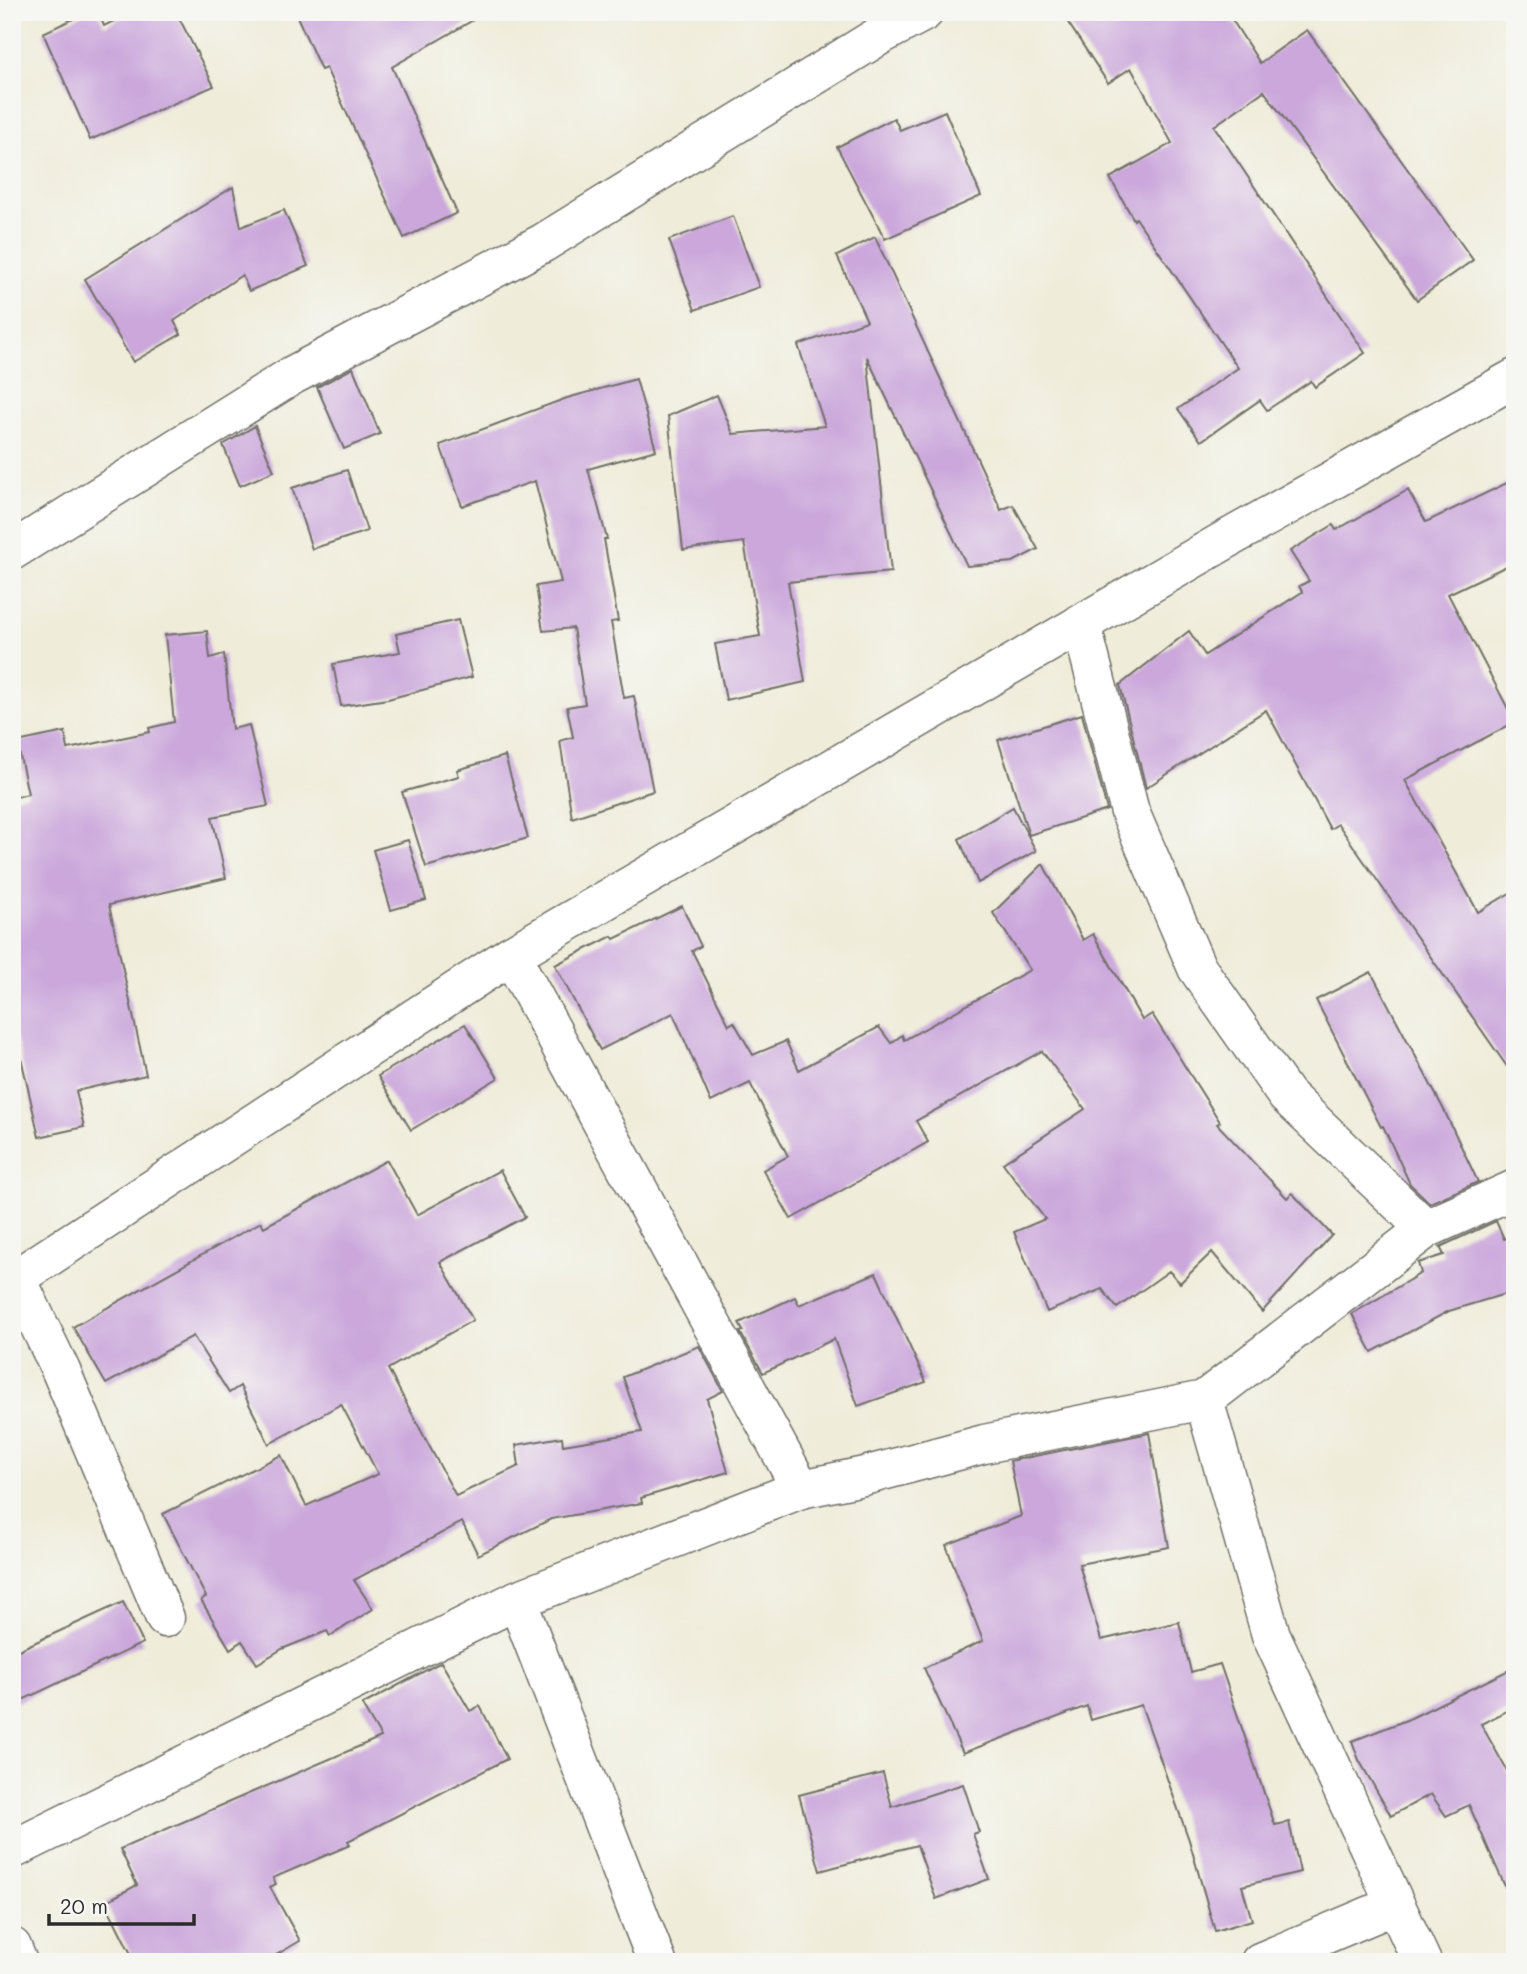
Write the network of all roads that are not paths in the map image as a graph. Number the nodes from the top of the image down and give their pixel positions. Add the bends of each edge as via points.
1 (924, 12) edge
2 (870, 24) edge
3 (1515, 379) edge
4 (12, 551) edge
5 (1081, 623) junction
6 (511, 955) junction
7 (1515, 1189) edge
8 (1426, 1228) junction
9 (15, 1280) edge
10 (1204, 1400) junction
11 (801, 1489) junction
12 (517, 1600) junction
13 (165, 1618) dead end
14 (12, 1850) edge
15 (1395, 1905) junction
16 (12, 1947) edge
17 (18, 1962) edge
18 (657, 1962) edge
19 (1260, 1962) edge
20 (1422, 1962) edge

1 - 2 street
2 - 4 street via 542,243 293,375
3 - 5 street
5 - 6 street
5 - 8 street via 1130,812 1197,968 1286,1095
6 - 9 street
6 - 11 street
7 - 8 street
8 - 10 street
9 - 13 street via 61,1371
10 - 11 street via 985,1444
10 - 15 street via 1271,1635
11 - 12 street
12 - 14 street
12 - 18 street
15 - 19 street
15 - 20 street
16 - 17 street

